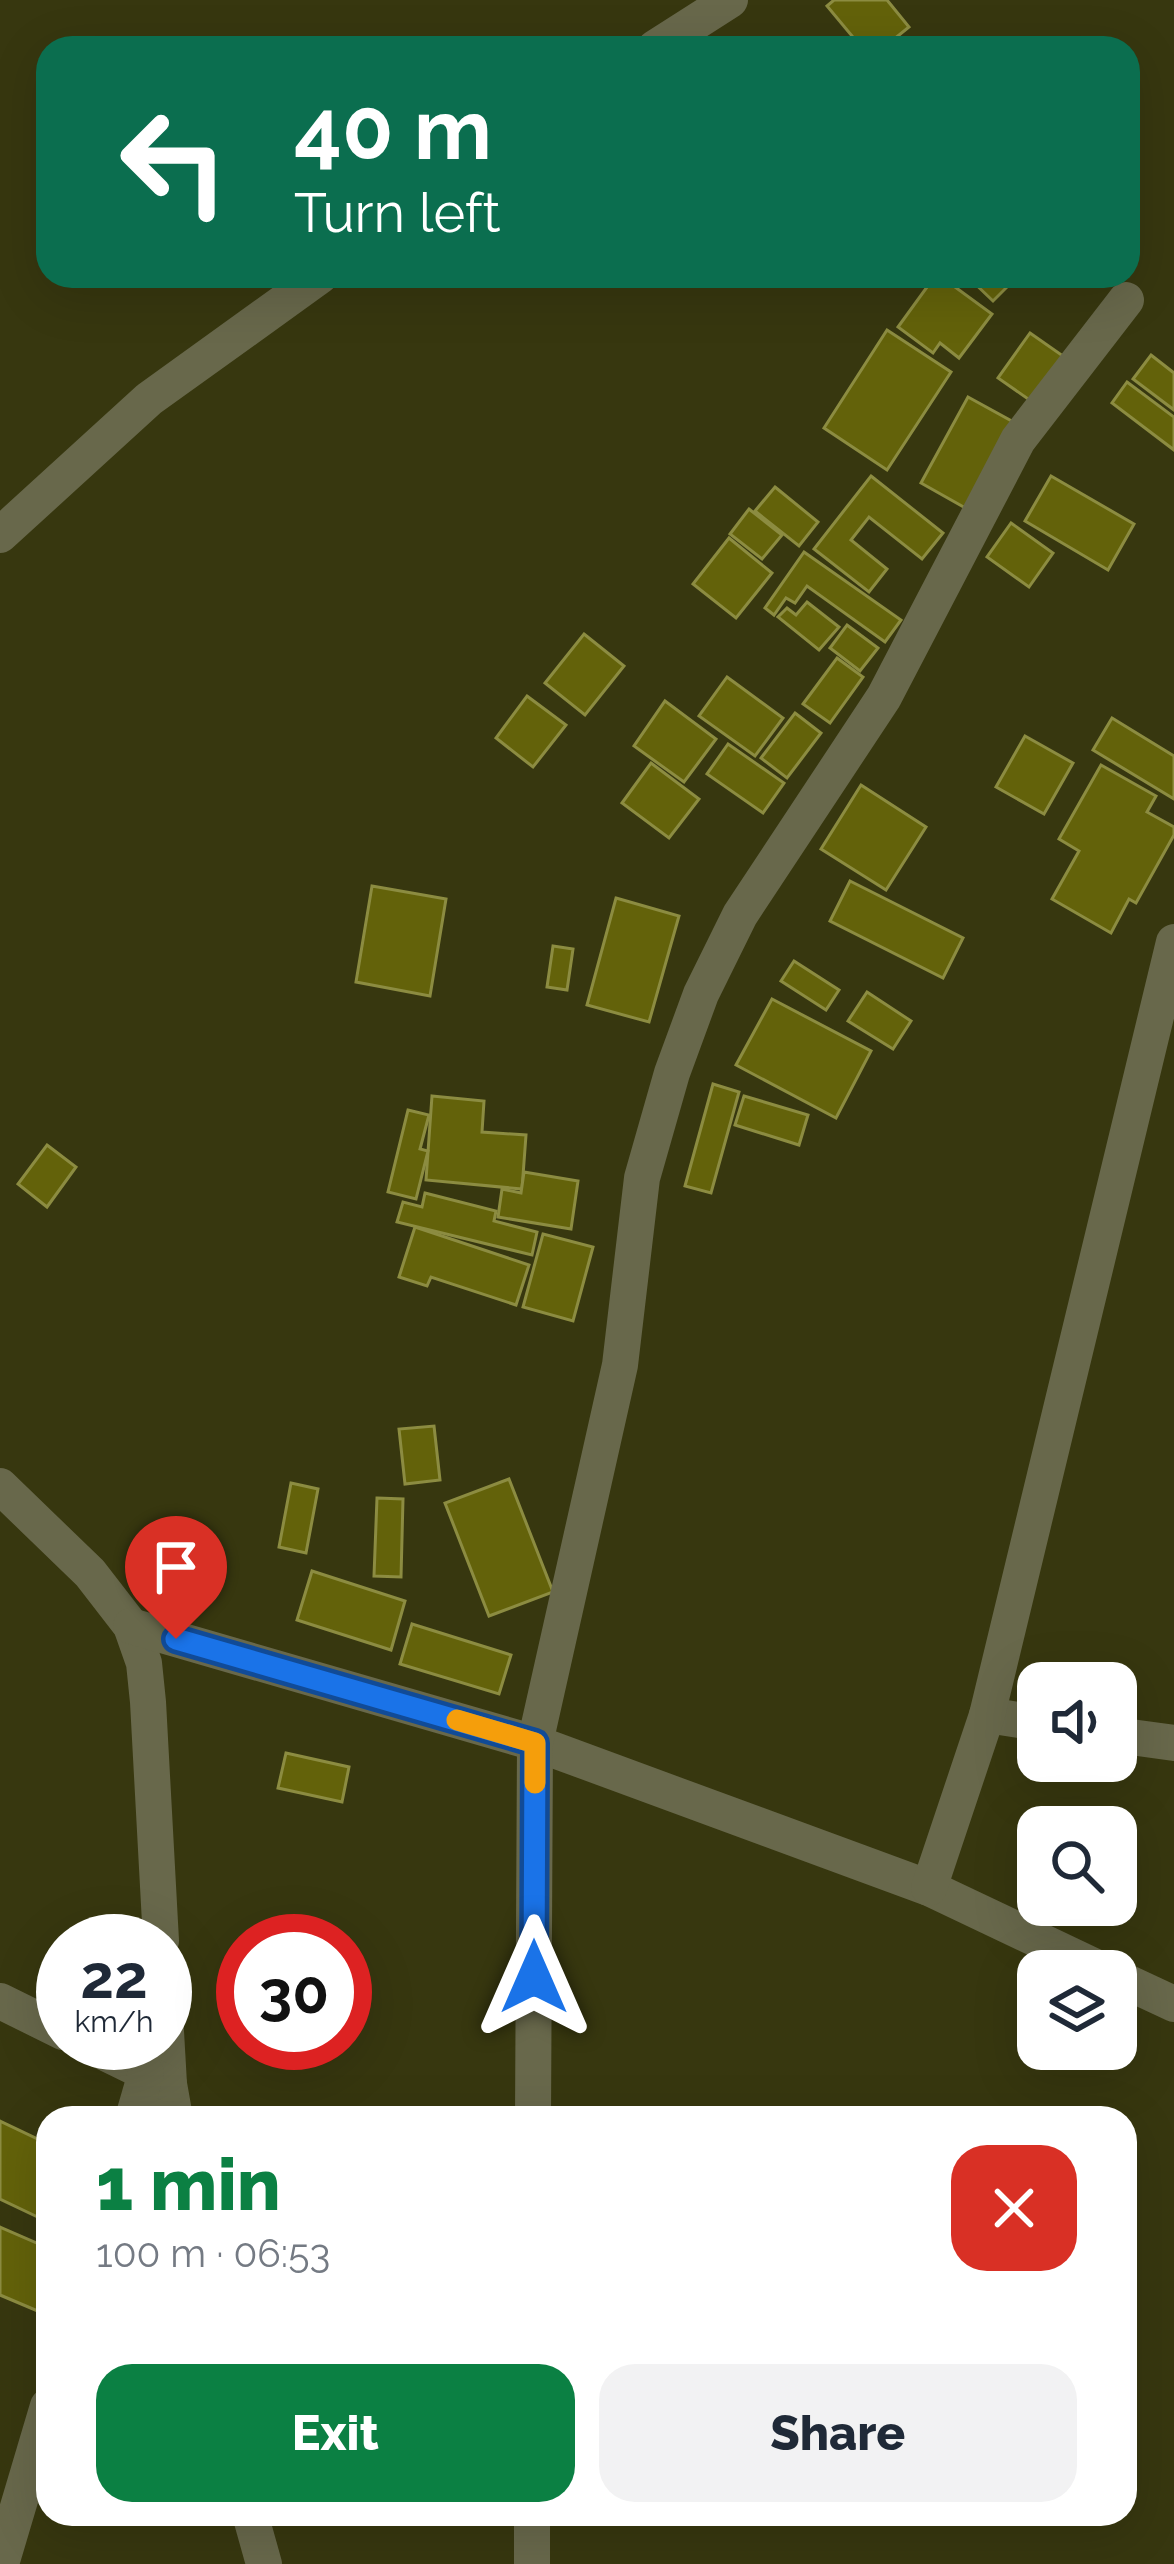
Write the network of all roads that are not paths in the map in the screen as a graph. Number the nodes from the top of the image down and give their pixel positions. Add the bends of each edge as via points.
1 (730, 0) edge
2 (674, 36) edge
3 (303, 288) edge
4 (1126, 300) dead end
5 (0, 535) edge
6 (1174, 942) edge
7 (0, 1486) edge
8 (131, 1626) junction
9 (987, 1715) junction
10 (1017, 1720) edge
11 (1137, 1738) edge
12 (535, 1743) junction
13 (1174, 1744) edge
14 (929, 1888) junction
15 (159, 1914) edge
16 (1060, 1950) edge
17 (1137, 1986) edge
18 (0, 2001) edge
19 (1174, 2004) edge
20 (36, 2019) edge
21 (129, 2070) edge
22 (164, 2092) edge
23 (533, 2106) edge
24 (36, 2446) edge
25 (253, 2526) edge
26 (532, 2526) edge
27 (1, 2564) edge
28 (264, 2564) edge
29 (532, 2564) edge

1 - 2 street
3 - 5 street via 149,399
4 - 12 street via 1018,440 884,697 740,915 701,994 641,1178 620,1365
6 - 9 street
7 - 8 street via 90,1573
8 - 12 street
8 - 15 street via 146,1682
9 - 10 street
9 - 14 street
11 - 13 street
12 - 14 street
12 - 23 street
14 - 16 street
17 - 19 street
18 - 20 street
21 - 22 street
24 - 27 street
25 - 28 street
26 - 29 street

